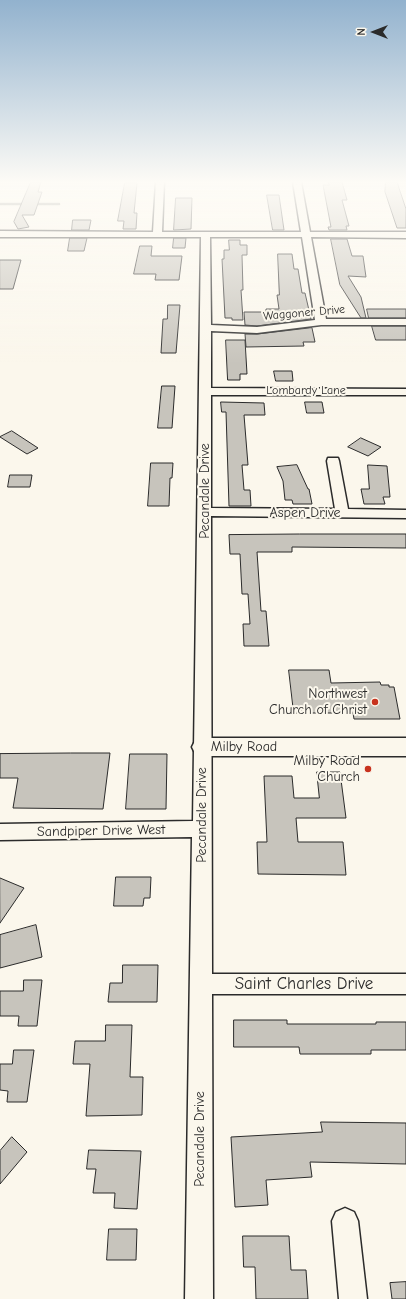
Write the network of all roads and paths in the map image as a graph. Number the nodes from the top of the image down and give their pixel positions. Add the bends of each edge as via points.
1 (206, 243) edge
2 (306, 243) edge
3 (321, 322) junction
4 (406, 322) edge
5 (205, 328) junction
6 (205, 391) junction
7 (406, 392) edge
8 (333, 461) dead end
9 (204, 512) junction
10 (342, 513) junction
11 (406, 514) edge
12 (203, 747) junction
13 (406, 747) edge
14 (202, 829) junction
15 (0, 832) edge
16 (201, 984) junction
17 (406, 984) edge
18 (345, 1221) dead end
19 (199, 1299) edge
20 (354, 1299) edge

1 - 5 street, Pecandale Drive
2 - 3 street
3 - 4 street, Waggoner Drive
3 - 5 street, Waggoner Drive via 257,330
5 - 6 street, Pecandale Drive
6 - 7 street, Lombardy Lane
6 - 9 street, Pecandale Drive
8 - 10 street
9 - 10 street, Aspen Drive
9 - 12 street, Pecandale Drive
10 - 11 street, Aspen Drive
12 - 13 street, Milby Road
12 - 14 street, Pecandale Drive
14 - 15 street, Sandpiper Drive West
14 - 16 street, Pecandale Drive
16 - 17 street, Saint Charles Drive
16 - 19 street, Pecandale Drive
18 - 20 street

